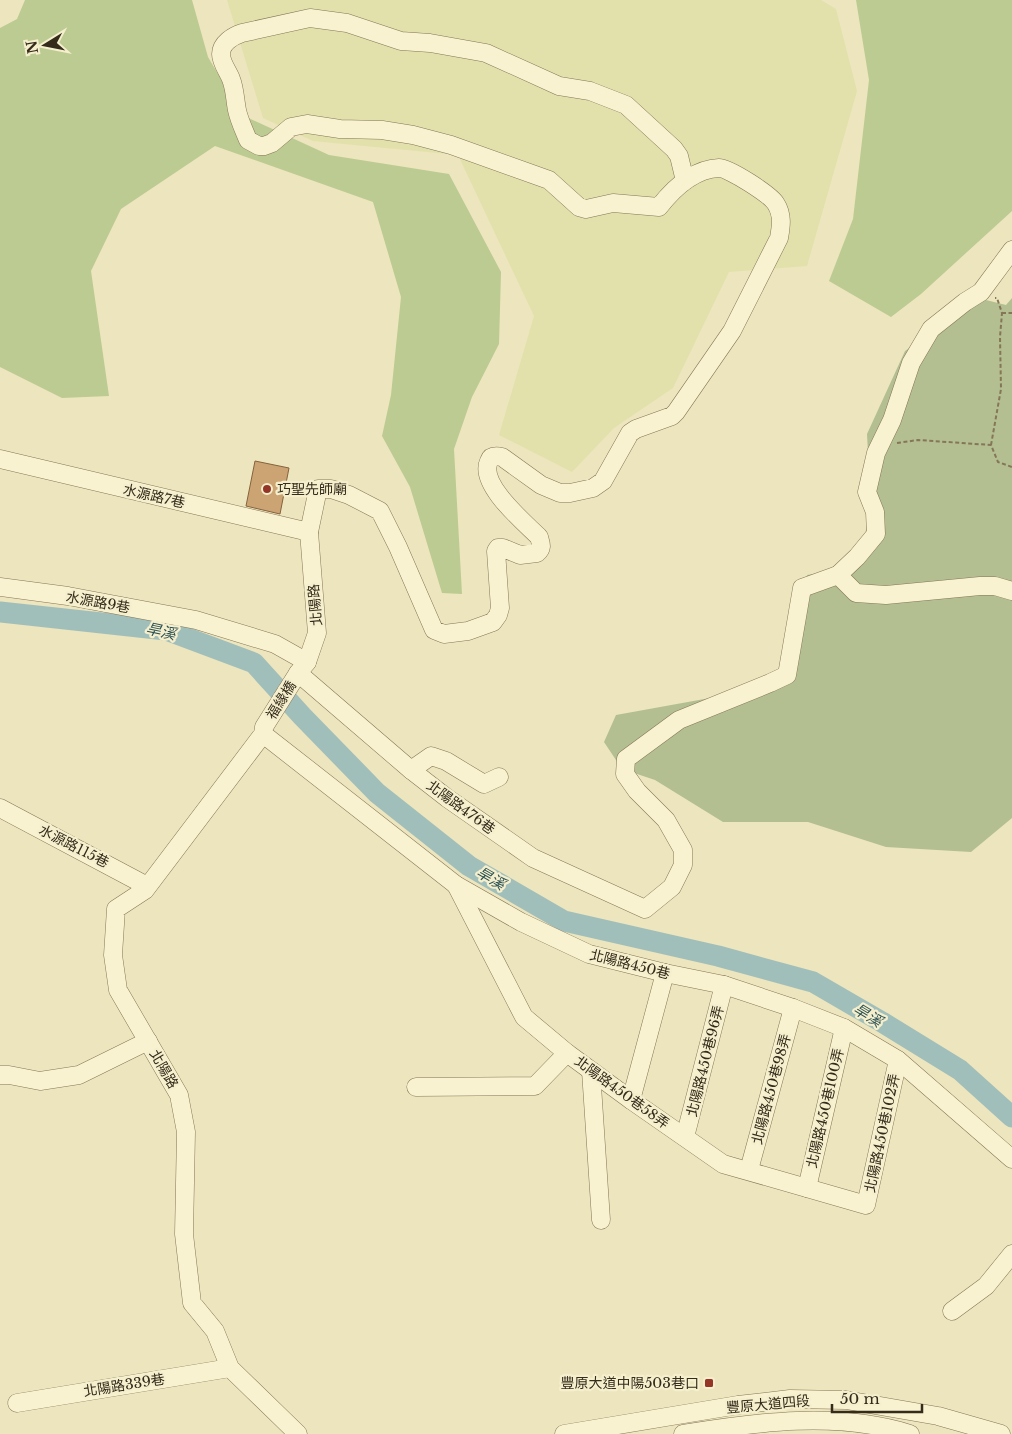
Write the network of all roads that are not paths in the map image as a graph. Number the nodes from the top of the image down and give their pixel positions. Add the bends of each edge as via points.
1 (685, 181) junction
2 (1012, 250) edge
3 (0, 459) edge
4 (309, 532) junction
5 (838, 575) junction
6 (0, 586) edge
7 (1012, 590) edge
8 (302, 667) junction
9 (263, 730) junction
10 (411, 770) junction
11 (499, 777) dead end
12 (0, 808) edge
13 (456, 885) junction
14 (147, 886) junction
15 (665, 973) junction
16 (724, 985) junction
17 (793, 1008) junction
18 (844, 1028) junction
19 (148, 1041) junction
20 (567, 1052) junction
21 (898, 1060) junction
22 (591, 1071) junction
23 (0, 1075) edge
24 (416, 1087) dead end
25 (631, 1100) junction
26 (685, 1137) junction
27 (1012, 1159) edge
28 (749, 1170) junction
29 (807, 1188) junction
30 (866, 1205) joint
31 (601, 1220) dead end
32 (1012, 1254) edge
33 (952, 1310) dead end
34 (230, 1368) junction
35 (17, 1403) dead end
36 (901, 1433) edge
37 (298, 1434) edge
38 (564, 1434) edge
39 (683, 1434) edge
40 (1001, 1434) edge

1 - 1 street via 659,207 613,203 586,209 578,207 549,180 413,135 307,124 291,127 272,143 259,146 248,140 222,50 234,36 242,33 310,18 347,23 401,41 430,42 486,53 559,86 590,91 626,105 674,149
1 - 4 street, 北陽路 via 714,169 732,172 776,204 781,219 779,238 732,331 676,412 630,433 603,482 592,488 560,493 541,485 502,457 491,457 487,467 493,490 542,545 537,554 520,555 503,548 496,551 500,608 493,622 460,632 444,634 434,630 380,511 349,495 318,489
2 - 5 street via 981,292 931,329 911,363 892,420 876,453 866,492 875,512 876,534
3 - 4 street, 水源路7巷
4 - 8 street, 北陽路 via 317,632
5 - 7 street via 856,593 886,595 980,586
5 - 10 street, 北陽路476巷 via 802,588 787,674 679,720 626,760 625,774 666,820 683,850 683,865 672,887 645,909 533,858
6 - 8 street, 水源路9巷 via 196,620 275,644
8 - 9 street, 福緣橋
8 - 10 street, 北陽路476巷
9 - 13 street, 北陽路450巷
9 - 14 street, 北陽路
10 - 11 street via 431,756 446,761 484,784
12 - 14 street, 水源路115巷
13 - 15 street, 北陽路450巷 via 521,922 589,954
13 - 20 street, 北陽路450巷58弄 via 524,1017
14 - 19 street, 北陽路 via 116,910 113,955 118,990
15 - 16 street, 北陽路450巷
15 - 25 street
16 - 17 street, 北陽路450巷
16 - 26 street, 北陽路450巷96弄
17 - 18 street, 北陽路450巷
17 - 28 street, 北陽路450巷98弄
18 - 21 street, 北陽路450巷
18 - 29 street, 北陽路450巷100弄
19 - 23 street via 79,1075 40,1081
19 - 34 street, 北陽路 via 179,1095 186,1132 184,1234 192,1303 215,1331
20 - 22 street, 北陽路450巷58弄
20 - 24 street via 535,1086
21 - 27 street, 北陽路450巷
21 - 30 street, 北陽路450巷102弄
22 - 25 street, 北陽路450巷58弄
22 - 31 street
25 - 26 street, 北陽路450巷58弄
26 - 28 street, 北陽路450巷58弄 via 723,1164
28 - 29 street, 北陽路450巷58弄
29 - 30 street, 北陽路450巷58弄
32 - 33 street via 986,1286
34 - 35 street, 北陽路339巷
34 - 37 street, 北陽路
36 - 39 street, 豐原大道四段 via 859,1423 815,1420
38 - 40 street, 豐原大道四段 via 738,1404 790,1399 846,1400 938,1416

